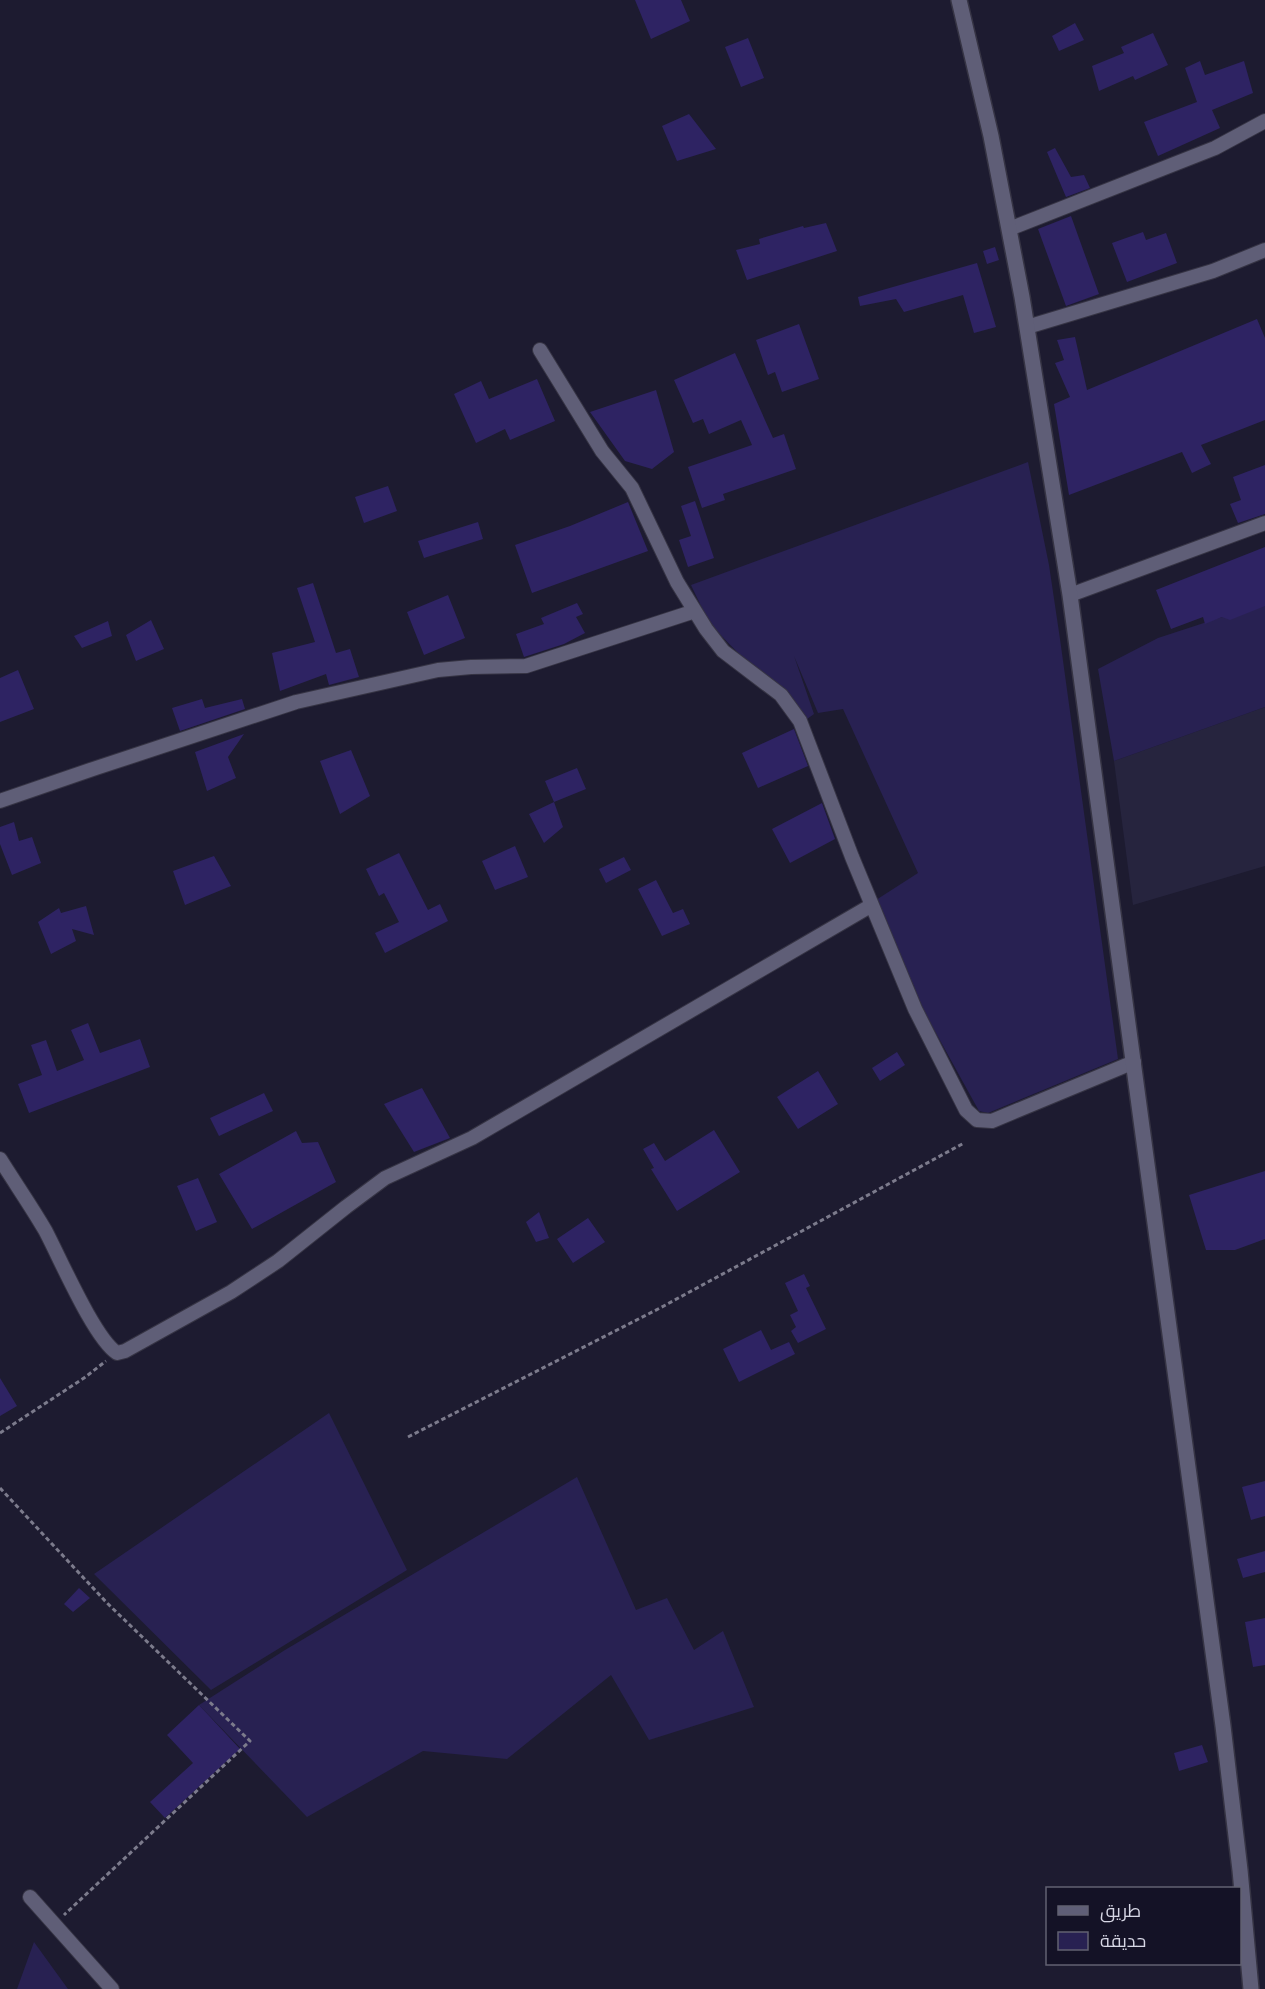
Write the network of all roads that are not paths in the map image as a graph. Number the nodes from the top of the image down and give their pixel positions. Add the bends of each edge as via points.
1 (960, 0) edge
2 (1265, 121) edge
3 (1009, 229) junction
4 (1265, 250) edge
5 (1027, 327) junction
6 (540, 350) dead end
7 (1265, 523) edge
8 (1070, 595) junction
9 (695, 611) junction
10 (1, 800) edge
11 (872, 905) junction
12 (1134, 1062) junction
13 (0, 1159) edge
14 (30, 1897) dead end
15 (112, 1989) edge
16 (1251, 1989) edge

1 - 3 street
2 - 3 street via 1215,148
3 - 5 street
4 - 5 street via 1213,271
5 - 8 street
6 - 9 street via 602,450 632,488
7 - 8 street
8 - 12 street
9 - 10 street via 526,666 438,670 296,702
9 - 11 street via 723,651 781,695 800,721
11 - 12 street via 915,1009 966,1110 977,1120 992,1121
11 - 13 street via 472,1138 385,1178 278,1261 125,1351 117,1353 111,1349 98,1331 44,1227
12 - 16 street via 1224,1737
14 - 15 street

